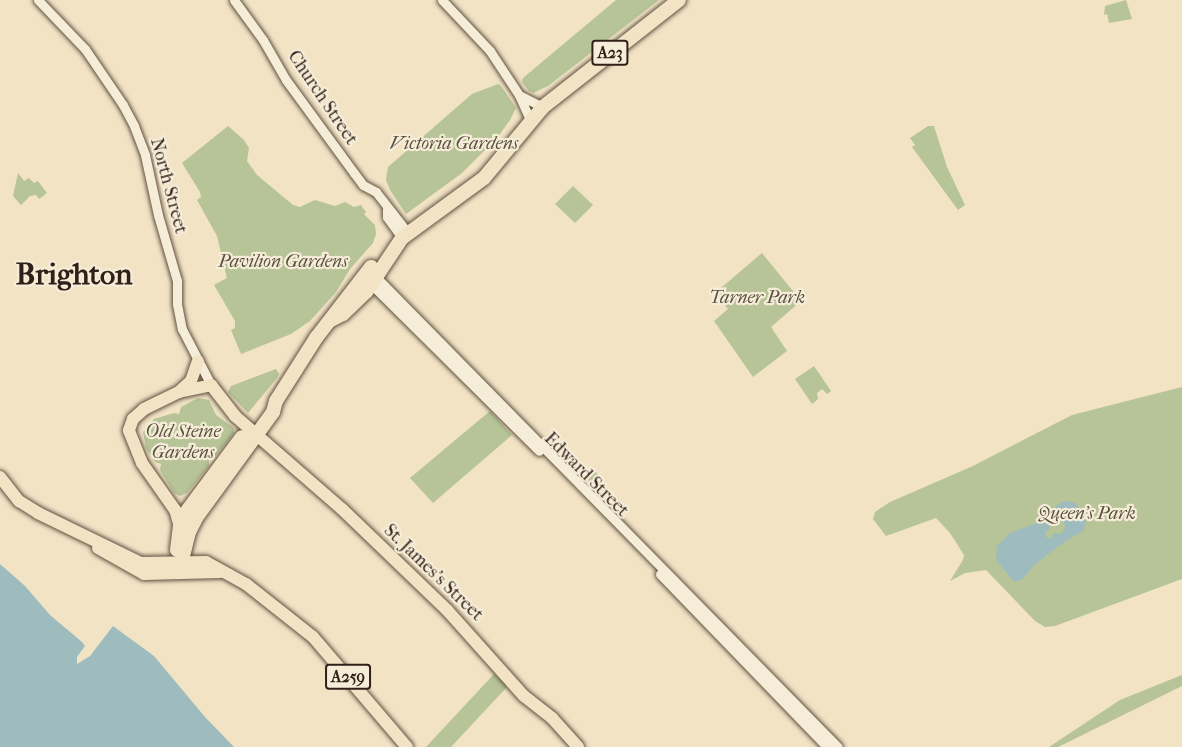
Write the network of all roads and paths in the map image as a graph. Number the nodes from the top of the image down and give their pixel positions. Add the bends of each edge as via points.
1 (38, 0) edge
2 (234, 0) edge
3 (442, 0) edge
4 (679, 0) edge
5 (519, 95) junction
6 (543, 107) junction
7 (530, 120) junction
8 (405, 236) junction
9 (370, 277) junction
10 (198, 361) junction
11 (211, 386) junction
12 (179, 392) junction
13 (252, 430) junction
14 (0, 477) edge
15 (206, 504) junction
16 (181, 511) junction
17 (179, 566) junction
18 (784, 695) junction
19 (578, 746) edge
20 (407, 747) edge
21 (827, 747) edge
22 (838, 747) edge

1 - 10 street, North Street via 85,49 134,126 177,281 182,329
2 - 8 street, Church Street via 286,80 354,173 376,192 387,209 387,217
3 - 5 street via 490,51
4 - 6 highway, A23
5 - 6 street
5 - 7 street
6 - 7 highway, A23
7 - 8 highway, A23 via 484,178
8 - 9 highway, A23
9 - 13 highway, A23 via 343,314 331,321 310,347 273,412
9 - 18 street, Edward Street
9 - 18 street, Edward Street via 727,632
10 - 11 street, North Street
10 - 12 main road via 195,374
11 - 12 main road
11 - 13 main road, St. James's Street
12 - 16 main road via 138,413 128,434 151,477
13 - 15 highway, A23
13 - 16 highway, A23
13 - 19 main road, St. James's Street via 447,610 524,696
14 - 17 main road, A259 via 19,501 91,540 141,563
15 - 16 main road
15 - 17 highway, A23 via 189,532
16 - 17 highway, A23
17 - 20 main road, A259 via 211,563 246,584 313,637
18 - 21 street
18 - 22 street

